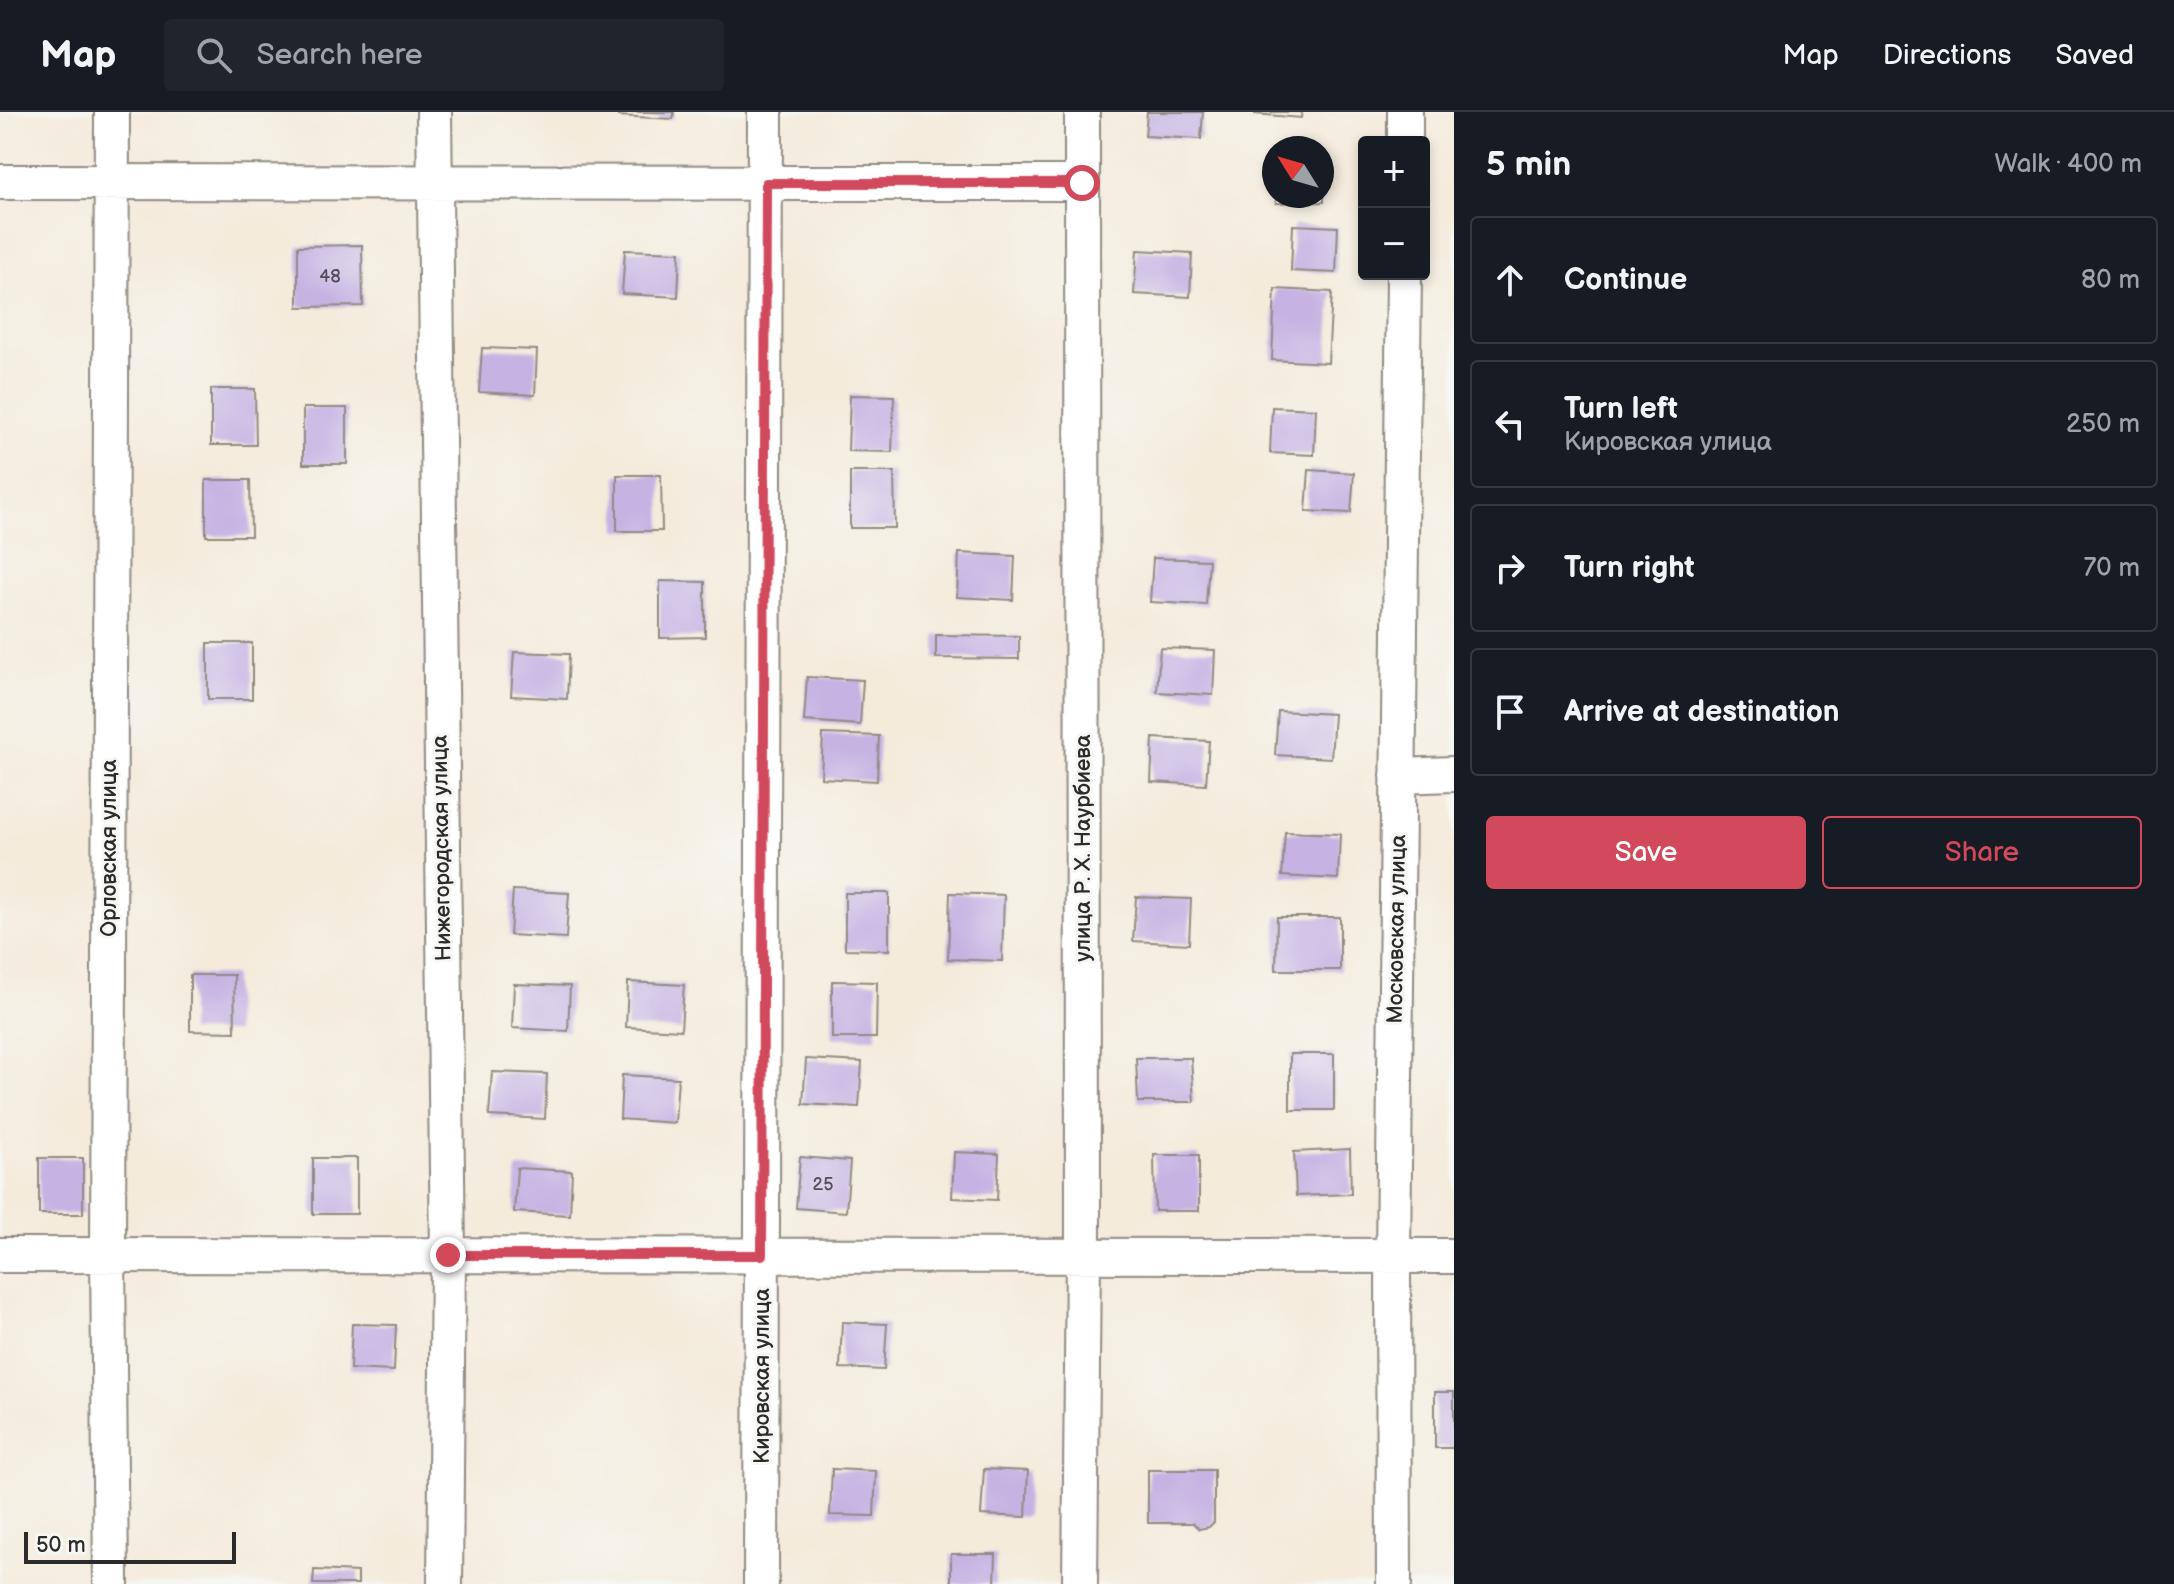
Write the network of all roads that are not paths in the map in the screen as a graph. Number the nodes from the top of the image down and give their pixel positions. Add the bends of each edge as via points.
1 (112, 112) edge
2 (434, 112) edge
3 (765, 112) edge
4 (1082, 112) edge
5 (1405, 112) edge
6 (1405, 136) edge
7 (0, 182) edge
8 (112, 182) junction
9 (434, 183) junction
10 (766, 183) junction
11 (1082, 183) junction
12 (1404, 280) edge
13 (1454, 774) edge
14 (1398, 776) junction
15 (0, 1255) edge
16 (108, 1255) junction
17 (448, 1255) junction
18 (762, 1255) junction
19 (1083, 1255) junction
20 (1393, 1256) junction
21 (1454, 1256) edge
22 (111, 1584) edge
23 (445, 1584) edge
24 (761, 1584) edge
25 (1080, 1584) edge
26 (1394, 1584) edge

1 - 8 street, Орловская улица
2 - 9 street, Нижегородская улица
3 - 10 street, Кировская улица
4 - 11 street, улица Р. Х. Наурбиева
5 - 6 street
7 - 8 street
8 - 9 street
8 - 16 street, Орловская улица
9 - 10 street
9 - 17 street, Нижегородская улица
10 - 11 street
10 - 18 street, Кировская улица
11 - 19 street, улица Р. Х. Наурбиева
12 - 14 street, Московская улица
13 - 14 street
14 - 20 street, Московская улица
15 - 16 street
16 - 17 street
16 - 22 street, Орловская улица
17 - 18 street
17 - 23 street, Нижегородская улица
18 - 19 street
18 - 24 street, Кировская улица
19 - 20 street
19 - 25 street, улица Р. Х. Наурбиева
20 - 21 street
20 - 26 street, Московская улица

